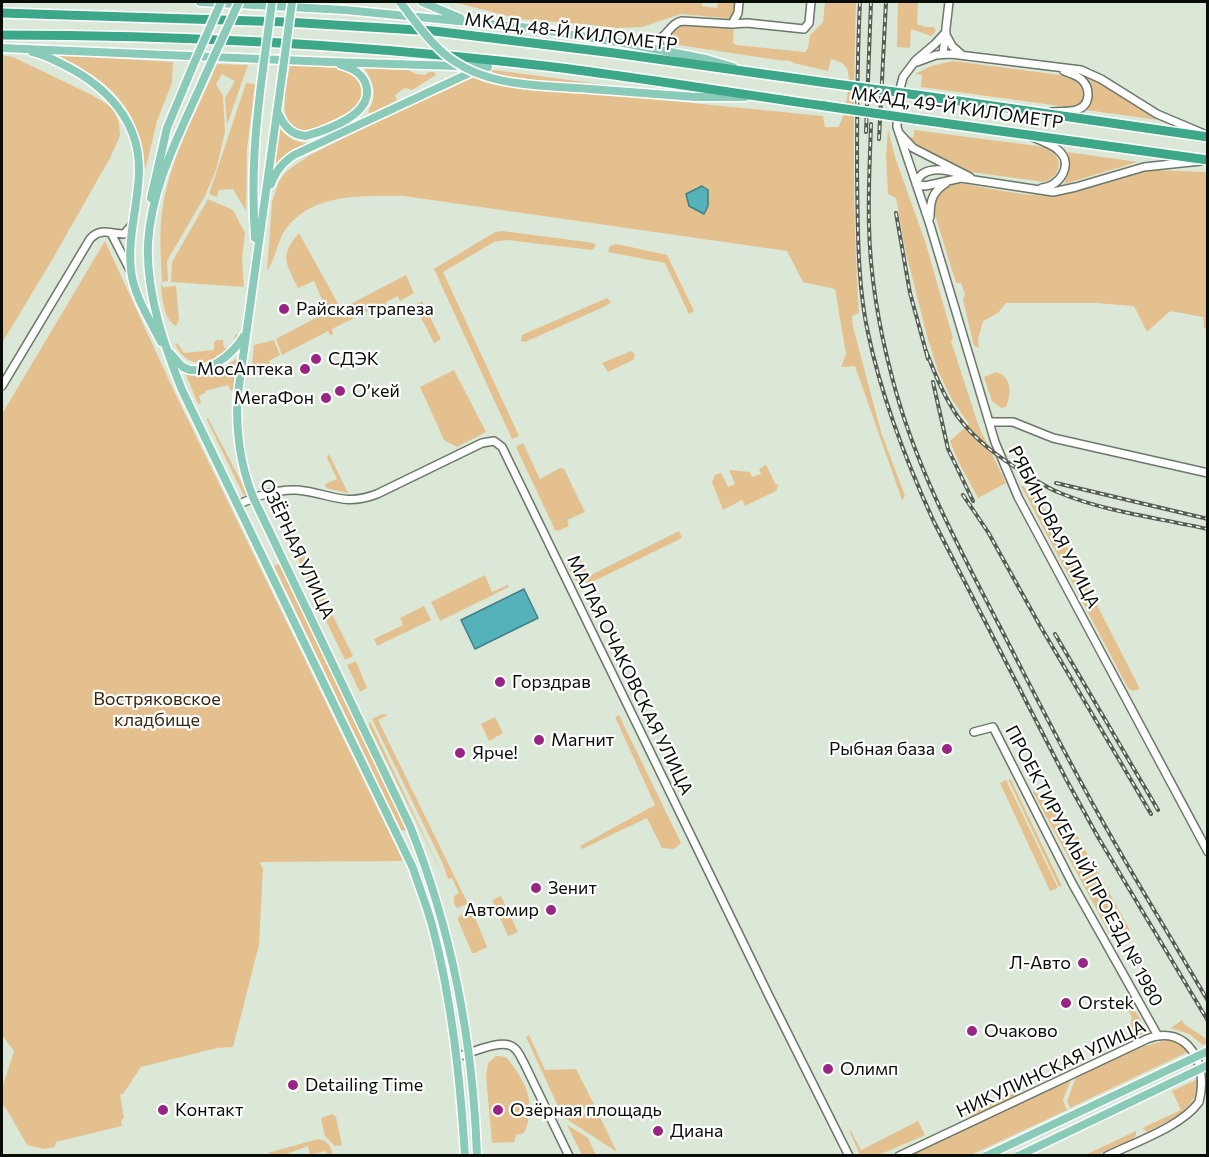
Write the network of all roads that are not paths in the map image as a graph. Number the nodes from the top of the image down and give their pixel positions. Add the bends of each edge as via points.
1 (200, 2) edge
2 (221, 2) edge
3 (239, 2) edge
4 (272, 2) edge
5 (292, 2) edge
6 (400, 2) edge
7 (422, 2) edge
8 (739, 2) edge
9 (812, 2) edge
10 (948, 2) edge
11 (2, 13) edge
12 (484, 23) junction
13 (732, 24) junction
14 (946, 32) junction
15 (667, 33) junction
16 (2, 35) edge
17 (628, 44) junction
18 (2, 48) edge
19 (11, 48) junction
20 (675, 53) junction
21 (943, 54) junction
22 (963, 56) junction
23 (330, 62) junction
24 (522, 63) junction
25 (705, 65) joint
26 (911, 66) junction
27 (488, 67) junction
28 (1056, 68) junction
29 (748, 71) junction
30 (701, 88) joint
31 (763, 97) junction
32 (277, 112) junction
33 (1034, 113) junction
34 (898, 131) junction
35 (1028, 135) junction
36 (1208, 136) edge
37 (1208, 160) edge
38 (970, 177) junction
39 (953, 178) junction
40 (979, 180) junction
41 (916, 184) junction
42 (1029, 188) junction
43 (265, 202) junction
44 (133, 223) junction
45 (930, 225) junction
46 (111, 233) junction
47 (148, 240) junction
48 (257, 253) junction
49 (130, 270) junction
50 (246, 328) junction
51 (168, 350) junction
52 (171, 363) junction
53 (2, 386) edge
54 (989, 423) junction
55 (1208, 473) edge
56 (253, 497) junction
57 (238, 505) junction
58 (974, 732) dead end
59 (410, 826) junction
60 (396, 832) junction
61 (417, 844) junction
62 (404, 849) junction
63 (1208, 852) edge
64 (1158, 1036) junction
65 (1208, 1051) edge
66 (470, 1053) junction
67 (457, 1054) junction
68 (1208, 1065) edge
69 (465, 1155) edge
70 (477, 1155) edge
71 (569, 1155) edge
72 (849, 1155) edge
73 (899, 1155) edge
74 (986, 1155) edge
75 (1018, 1155) edge
76 (1107, 1155) edge

1 - 12 main road
2 - 47 main road, bridge via 174,108 161,152 148,219
3 - 47 main road, ОЗЁРНАЯ УЛИЦА, bridge via 161,179
4 - 48 main road, bridge via 254,137 252,199
5 - 32 main road, ОЗЁРНАЯ УЛИЦА, bridge
6 - 31 main road, bridge via 436,47 466,70 487,78 514,84 694,97
7 - 12 main road
8 - 13 street
9 - 13 street via 809,23 804,29 747,22
10 - 14 street
11 - 25 highway, МКАД, 48-Й КИЛОМЕТР via 434,31
12 - 17 main road
13 - 15 street via 682,21
14 - 21 street
14 - 22 street via 952,46
14 - 26 street
15 - 17 street via 656,41
15 - 20 street via 668,46
16 - 24 highway, МКАД, 48-Й КИЛОМЕТР via 299,45
17 - 20 main road
18 - 19 main road
19 - 23 main road
19 - 44 main road via 37,53 76,71 105,92 124,116 139,159
20 - 29 main road
21 - 22 street
21 - 26 street
22 - 28 street
23 - 27 main road
23 - 32 main road via 353,69 366,83 368,92 362,109 306,136 289,130
24 - 27 main road
24 - 30 highway, МКАД, 48-Й КИЛОМЕТР
25 - 29 highway, МКАД, 49-Й КИЛОМЕТР
26 - 34 street, РЯБИНОВАЯ УЛИЦА via 899,94
27 - 43 main road via 463,75 294,155 275,174
28 - 33 street via 1082,80 1087,101 1077,110
28 - 36 street via 1092,74 1157,114
29 - 33 highway, МКАД, 49-Й КИЛОМЕТР, bridge
30 - 31 highway, МКАД, 49-Й КИЛОМЕТР
31 - 35 highway, МКАД, 49-Й КИЛОМЕТР, bridge
32 - 43 main road, ОЗЁРНАЯ УЛИЦА
33 - 36 highway, МКАД, 49-Й КИЛОМЕТР
34 - 38 street via 913,148
34 - 41 street, РЯБИНОВАЯ УЛИЦА
35 - 37 highway, МКАД, 49-Й КИЛОМЕТР
35 - 42 street via 1059,151 1065,164 1062,176 1054,184
37 - 42 street via 1144,167 1061,191
38 - 40 street
38 - 41 street via 935,170 921,175
39 - 40 street
39 - 41 street via 928,186
39 - 45 street via 931,200
40 - 42 street
41 - 45 street, РЯБИНОВАЯ УЛИЦА
43 - 48 main road, ОЗЁРНАЯ УЛИЦА
44 - 46 street via 124,234
44 - 49 main road
45 - 54 street, РЯБИНОВАЯ УЛИЦА
46 - 49 street
46 - 53 street via 101,231 90,239
47 - 51 main road, ОЗЁРНАЯ УЛИЦА via 151,288
48 - 50 main road, ОЗЁРНАЯ УЛИЦА
49 - 52 main road
50 - 51 main road via 234,351 211,366 188,369
50 - 56 main road, ОЗЁРНАЯ УЛИЦА via 237,417 242,458
51 - 52 main road, ОЗЁРНАЯ УЛИЦА
52 - 57 main road, ОЗЁРНАЯ УЛИЦА
54 - 55 street via 1013,422 1053,438
54 - 63 street, РЯБИНОВАЯ УЛИЦА via 1018,497
56 - 57 street, МАЛАЯ ОЧАКОВСКАЯ УЛИЦА
56 - 59 main road, ОЗЁРНАЯ УЛИЦА
56 - 72 street, МАЛАЯ ОЧАКОВСКАЯ УЛИЦА via 295,490 361,500 482,442 494,441 502,447
57 - 60 main road, ОЗЁРНАЯ УЛИЦА
58 - 64 street, ПРОЕКТИРУЕМЫЙ ПРОЕЗД № 1980 via 993,727 1072,883
59 - 60 street via 408,835 403,837
59 - 61 main road, ОЗЁРНАЯ УЛИЦА
60 - 62 main road, ОЗЁРНАЯ УЛИЦА
61 - 62 street via 409,840
61 - 66 main road, ОЗЁРНАЯ УЛИЦА via 443,923
62 - 67 main road, ОЗЁРНАЯ УЛИЦА via 432,924
64 - 73 street, НИКУЛИНСКАЯ УЛИЦА
64 - 76 street, НИКУЛИНСКАЯ УЛИЦА via 1176,1036 1196,1047 1207,1072 1203,1095 1194,1108 1173,1124
65 - 74 main road, bridge
66 - 67 street
66 - 70 main road, ОЗЁРНАЯ УЛИЦА
66 - 71 street via 506,1043 518,1051
67 - 69 main road, ОЗЁРНАЯ УЛИЦА
68 - 75 main road, bridge

